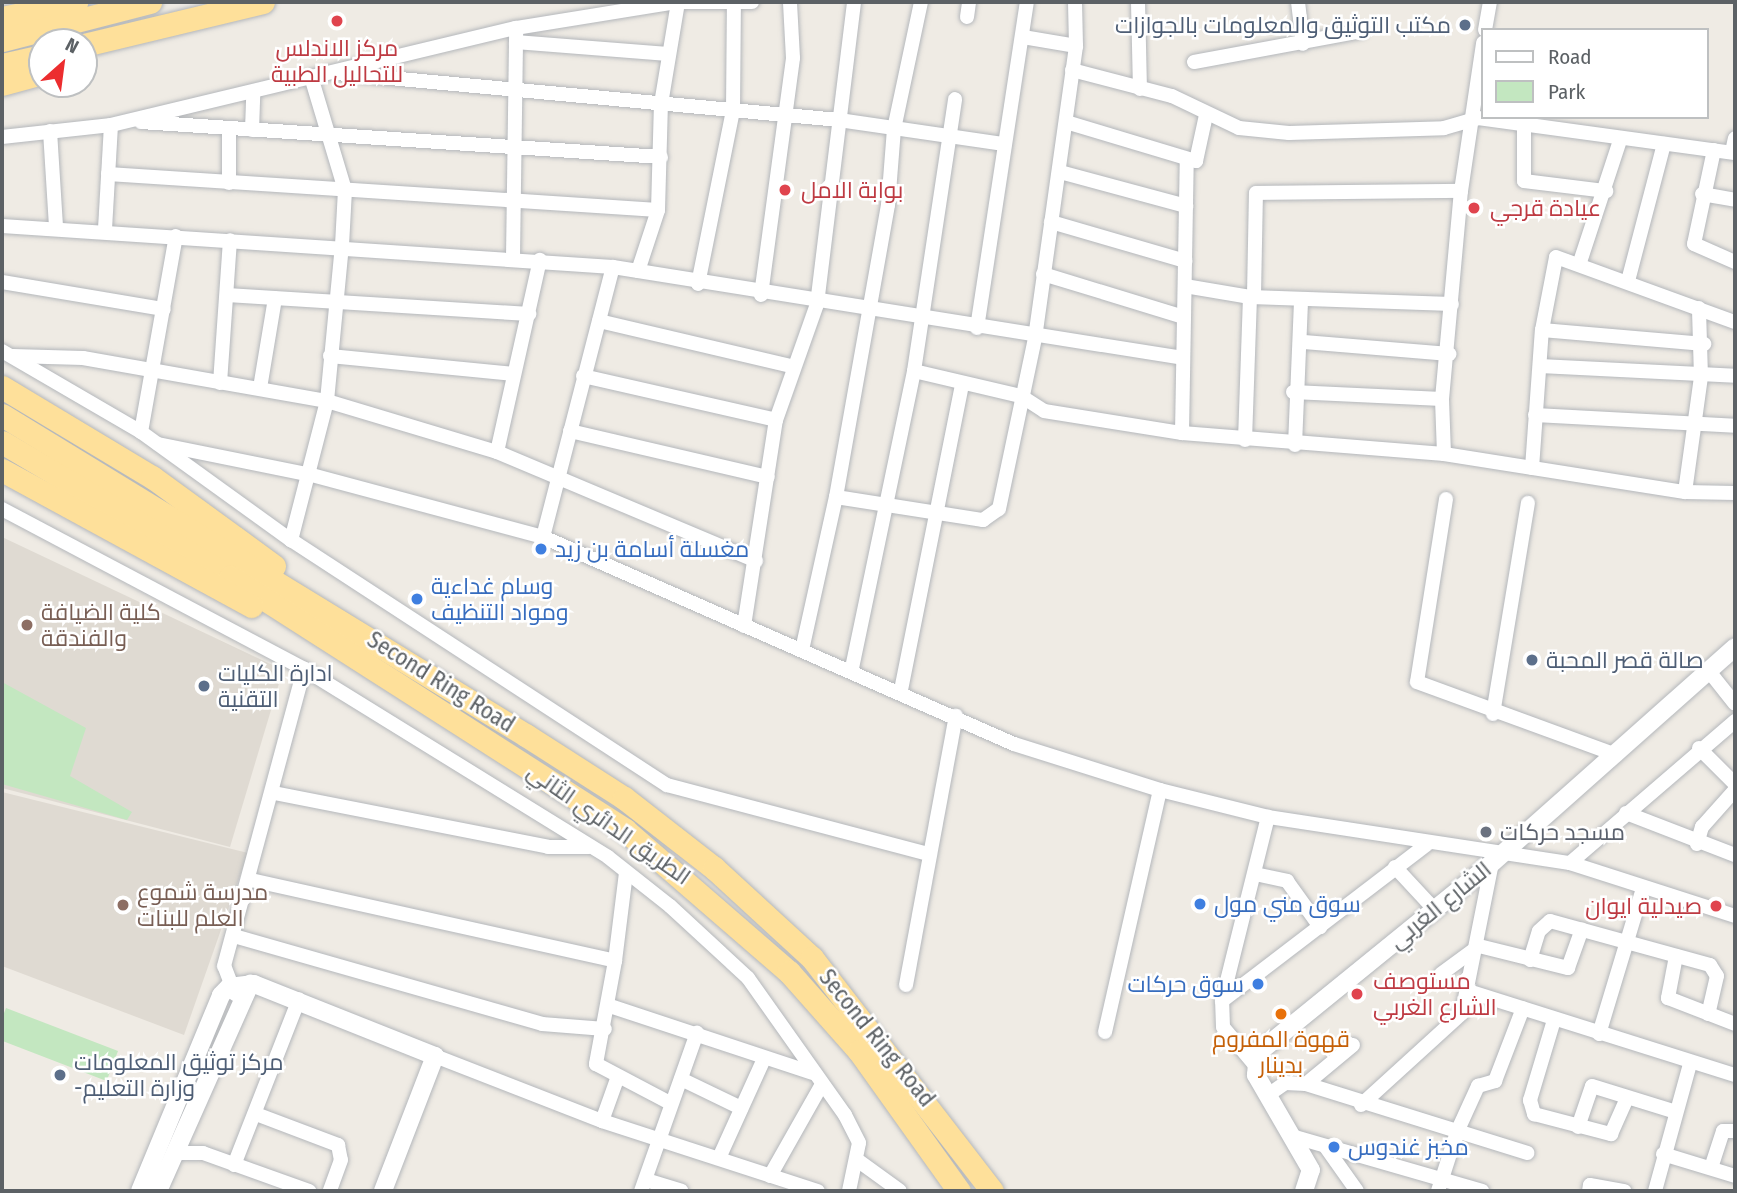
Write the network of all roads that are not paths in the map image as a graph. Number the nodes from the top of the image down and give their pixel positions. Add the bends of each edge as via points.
1 (76, 2) edge
2 (150, 2) edge
3 (263, 2) edge
4 (678, 2) edge
5 (752, 2) edge
6 (790, 2) edge
7 (854, 2) edge
8 (921, 2) edge
9 (969, 2) edge
10 (1027, 2) edge
11 (1074, 2) edge
12 (1138, 2) edge
13 (1298, 2) edge
14 (1490, 2) edge
15 (734, 5) junction
16 (967, 17) dead end
17 (2, 18) edge
18 (169, 22) junction
19 (1485, 28) edge
20 (1361, 31) dead end
21 (516, 35) junction
22 (1023, 37) junction
23 (2, 40) edge
24 (98, 41) edge
25 (1303, 44) junction
26 (1076, 46) junction
27 (1482, 49) edge
28 (98, 53) edge
29 (668, 54) junction
30 (28, 59) edge
31 (1194, 61) dead end
32 (2, 65) edge
33 (1072, 70) junction
34 (331, 72) junction
35 (28, 77) edge
36 (312, 80) junction
37 (2, 84) edge
38 (1140, 89) junction
39 (253, 93) junction
40 (518, 93) junction
41 (955, 99) dead end
42 (661, 104) junction
43 (733, 110) junction
44 (783, 114) junction
45 (1206, 115) junction
46 (839, 120) junction
47 (1471, 120) junction
48 (126, 121) junction
49 (1066, 122) junction
50 (1524, 124) junction
51 (111, 125) junction
52 (894, 128) junction
53 (229, 129) junction
54 (252, 130) junction
55 (50, 131) junction
56 (329, 135) junction
57 (951, 136) junction
58 (2, 137) edge
59 (1620, 140) junction
60 (1004, 144) junction
61 (1664, 144) junction
62 (1734, 147) edge
63 (518, 148) junction
64 (1714, 150) junction
65 (661, 157) junction
66 (1187, 159) junction
67 (1060, 172) junction
68 (108, 174) junction
69 (229, 183) junction
70 (345, 190) junction
71 (1461, 191) junction
72 (1606, 191) junction
73 (1702, 194) junction
74 (514, 199) junction
75 (1735, 200) edge
76 (1186, 206) junction
77 (658, 209) junction
78 (1051, 222) junction
79 (2, 226) edge
80 (56, 226) junction
81 (105, 229) junction
82 (176, 236) junction
83 (230, 240) junction
84 (342, 245) junction
85 (513, 257) junction
86 (540, 260) junction
87 (1185, 261) junction
88 (1580, 262) junction
89 (1735, 262) edge
90 (613, 267) junction
91 (638, 271) junction
92 (1043, 274) junction
93 (1628, 281) junction
94 (2, 282) edge
95 (698, 284) junction
96 (1185, 286) junction
97 (227, 295) junction
98 (761, 295) junction
99 (1252, 296) junction
100 (275, 298) junction
101 (1301, 299) junction
102 (333, 301) junction
103 (817, 304) junction
104 (1452, 304) junction
105 (1699, 308) junction
106 (164, 309) junction
107 (865, 311) junction
108 (529, 314) junction
109 (1184, 317) junction
110 (921, 319) junction
111 (598, 321) junction
112 (1735, 321) edge
113 (977, 328) junction
114 (1542, 330) junction
115 (1035, 338) junction
116 (1304, 342) junction
117 (1703, 344) junction
118 (7, 354) edge
119 (1450, 354) junction
120 (330, 356) junction
121 (1183, 358) junction
122 (791, 366) junction
123 (1540, 366) junction
124 (156, 369) junction
125 (914, 371) junction
126 (514, 374) junction
127 (583, 376) junction
128 (1735, 376) edge
129 (1701, 377) junction
130 (220, 383) junction
131 (962, 384) junction
132 (2, 387) edge
133 (260, 388) junction
134 (1293, 392) junction
135 (1021, 396) junction
136 (1442, 399) junction
137 (327, 401) junction
138 (2, 415) edge
139 (1535, 415) junction
140 (776, 420) junction
141 (1691, 423) junction
142 (1735, 426) edge
143 (570, 431) junction
144 (141, 432) junction
145 (1182, 433) junction
146 (1245, 440) junction
147 (2, 442) edge
148 (158, 444) junction
149 (1295, 445) junction
150 (497, 452) junction
151 (1444, 454) junction
152 (1532, 468) junction
153 (2, 470) edge
154 (313, 475) junction
155 (560, 476) junction
156 (768, 477) junction
157 (1685, 492) junction
158 (1735, 493) edge
159 (836, 497) junction
160 (1446, 499) dead end
161 (888, 503) junction
162 (1528, 503) dead end
163 (2, 509) edge
164 (938, 513) junction
165 (186, 537) junction
166 (543, 537) junction
167 (291, 540) junction
168 (756, 561) junction
169 (744, 626) junction
170 (374, 641) junction
171 (1735, 647) edge
172 (802, 650) junction
173 (362, 664) junction
174 (852, 668) junction
175 (304, 669) junction
176 (1708, 670) junction
177 (901, 690) junction
178 (1735, 704) edge
179 (1493, 713) junction
180 (956, 716) junction
181 (1735, 721) edge
182 (1699, 748) junction
183 (1616, 755) junction
184 (1735, 784) edge
185 (1160, 790) junction
186 (1735, 790) edge
187 (274, 793) junction
188 (1626, 813) junction
189 (1268, 817) junction
190 (1697, 844) junction
191 (1426, 845) junction
192 (592, 848) junction
193 (929, 854) junction
194 (1735, 855) edge
195 (1497, 859) junction
196 (1570, 863) junction
197 (1395, 867) junction
198 (626, 873) junction
199 (1255, 874) junction
200 (251, 880) junction
201 (1643, 888) junction
202 (1436, 910) junction
203 (1735, 916) edge
204 (1320, 927) junction
205 (1582, 929) junction
206 (234, 936) junction
207 (1626, 942) junction
208 (1479, 946) junction
209 (1676, 956) junction
210 (1530, 960) junction
211 (615, 961) junction
212 (1441, 974) dead end
213 (906, 985) dead end
214 (1468, 991) junction
215 (235, 994) junction
216 (299, 999) junction
217 (1222, 1001) junction
218 (610, 1006) junction
219 (1523, 1008) junction
220 (1708, 1014) junction
221 (1554, 1020) junction
222 (1735, 1024) edge
223 (605, 1029) junction
224 (1105, 1032) dead end
225 (697, 1033) junction
226 (1599, 1034) junction
227 (1353, 1045) dead end
228 (435, 1056) junction
229 (764, 1059) junction
230 (1254, 1064) junction
231 (1690, 1064) junction
232 (812, 1073) junction
233 (1735, 1075) edge
234 (617, 1079) junction
235 (681, 1079) junction
236 (1306, 1084) junction
237 (821, 1086) junction
238 (1268, 1095) junction
239 (1627, 1098) junction
240 (670, 1103) junction
241 (1361, 1105) junction
242 (741, 1108) junction
243 (1675, 1112) junction
244 (256, 1114) junction
245 (602, 1121) junction
246 (1578, 1128) junction
247 (1735, 1131) edge
248 (1457, 1132) junction
249 (1295, 1137) junction
250 (663, 1138) junction
251 (1325, 1146) junction
252 (174, 1153) junction
253 (1528, 1153) dead end
254 (1663, 1154) junction
255 (719, 1158) junction
256 (860, 1162) junction
257 (234, 1165) junction
258 (1711, 1168) junction
259 (770, 1176) junction
260 (1735, 1176) edge
261 (644, 1185) edge
262 (1440, 1185) edge
263 (139, 1191) edge
264 (158, 1191) edge
265 (309, 1191) edge
266 (330, 1191) edge
267 (383, 1191) edge
268 (680, 1191) edge
269 (818, 1191) edge
270 (849, 1191) edge
271 (900, 1191) edge
272 (959, 1191) edge
273 (992, 1191) edge
274 (1304, 1191) edge
275 (1357, 1191) edge
276 (1482, 1191) edge
277 (1589, 1191) edge
278 (1624, 1191) edge
279 (1655, 1191) edge

1 - 17 highway
2 - 23 highway
3 - 18 highway
4 - 15 street
4 - 21 street
4 - 29 street
5 - 15 street
6 - 44 street via 793,58
7 - 46 street
8 - 52 street
9 - 16 street
10 - 22 street
11 - 26 street
12 - 38 street
13 - 25 street
14 - 19 street
15 - 43 street
18 - 24 highway
18 - 28 highway
20 - 25 street
21 - 29 street
21 - 34 street
21 - 40 street
22 - 26 street
22 - 60 street
25 - 31 street
26 - 33 street
27 - 47 street
29 - 42 street
30 - 32 highway
33 - 38 street
33 - 49 street
34 - 36 street
34 - 40 street
35 - 37 highway
36 - 39 street
36 - 56 street
38 - 45 street
39 - 48 street
39 - 54 street
40 - 42 street
40 - 63 street
41 - 57 street
42 - 43 street
42 - 65 street
43 - 44 street
43 - 95 street
44 - 46 street
44 - 98 street
45 - 47 street via 1239,128 1289,133 1444,128
45 - 66 street via 1200,158
46 - 52 street
46 - 103 street
47 - 50 street
47 - 71 street
48 - 51 street
48 - 53 street
49 - 66 street
49 - 67 street
50 - 59 street
50 - 72 street via 1524,181
51 - 55 street
51 - 68 street
52 - 57 street
52 - 107 street via 888,205
53 - 54 street
53 - 69 street
54 - 56 street
55 - 58 street
55 - 80 street
56 - 63 street
56 - 70 street
57 - 60 street
57 - 110 street
59 - 61 street
59 - 72 street
60 - 113 street
61 - 64 street
61 - 93 street
62 - 64 street
63 - 65 street
63 - 74 street
64 - 73 street
65 - 77 street
66 - 76 street
67 - 76 street
67 - 78 street
68 - 69 street
68 - 81 street
69 - 70 street
70 - 74 street
70 - 84 street
71 - 99 street via 1256,193
71 - 104 street
72 - 88 street
73 - 75 street
73 - 89 street via 1694,244
74 - 77 street
74 - 85 street
76 - 87 street
77 - 91 street
78 - 87 street
78 - 92 street
79 - 80 street
80 - 81 street
81 - 82 street
82 - 83 street
82 - 106 street
83 - 84 street
83 - 97 street
84 - 85 street
84 - 102 street
85 - 86 street
86 - 90 street
86 - 108 street
87 - 96 street
88 - 93 street
88 - 114 street via 1561,255 1552,262
90 - 91 street
90 - 111 street
91 - 95 street
92 - 109 street
92 - 115 street
93 - 105 street
94 - 106 street
95 - 98 street
96 - 99 street
96 - 109 street
97 - 100 street
97 - 130 street
98 - 103 street
99 - 101 street
99 - 146 street
100 - 102 street
100 - 133 street
101 - 104 street
101 - 116 street
102 - 108 street
102 - 120 street
103 - 107 street
103 - 122 street
104 - 119 street
105 - 112 street
105 - 117 street
106 - 124 street
107 - 110 street
107 - 159 street
108 - 126 street
109 - 121 street
110 - 113 street
110 - 125 street
111 - 122 street
111 - 127 street
113 - 115 street
114 - 117 street
114 - 123 street
115 - 121 street
115 - 135 street
116 - 119 street
116 - 134 street via 1296,351
117 - 129 street
118 - 124 street
118 - 144 street
119 - 136 street
120 - 126 street
120 - 137 street
121 - 145 street
122 - 140 street
123 - 129 street
123 - 139 street
124 - 130 street
124 - 144 street
125 - 131 street
125 - 161 street
126 - 150 street
127 - 140 street
127 - 143 street
128 - 129 street
129 - 141 street
130 - 133 street
131 - 135 street
131 - 164 street
132 - 170 highway via 152,477
133 - 137 street
134 - 136 street
134 - 149 street
135 - 145 street via 1044,411
135 - 164 street via 999,509 983,520
136 - 151 street
137 - 150 street
137 - 154 street
138 - 165 highway
139 - 141 street
139 - 152 street
140 - 156 street
141 - 142 street
141 - 157 street
143 - 155 street
143 - 156 street
144 - 148 street
145 - 146 street
146 - 149 street
147 - 165 highway, Second Ring Road
148 - 154 street
148 - 167 street
149 - 151 street
150 - 155 street
151 - 152 street
152 - 157 street
153 - 173 highway
154 - 166 street
154 - 167 street
155 - 166 street
155 - 168 street
156 - 168 street
157 - 158 street
159 - 161 street
159 - 172 street
160 - 179 street via 1414,678 1428,690
161 - 164 street
161 - 174 street
162 - 179 street
163 - 175 street
164 - 177 street
165 - 170 highway, Second Ring Road
165 - 173 highway, الطريق الدائري الثاني
166 - 169 street
167 - 193 street via 667,786
168 - 169 street
169 - 172 street
170 - 273 highway, Second Ring Road via 624,798 714,868 812,958 943,1120
171 - 176 street, الشارع الغربي
172 - 174 street
173 - 272 highway, الطريق الدائري الثاني via 542,774 712,899 789,972 859,1051
174 - 177 street
175 - 187 street
175 - 192 street
176 - 178 street
176 - 183 street, الشارع الغربي
177 - 180 street
179 - 183 street
180 - 185 street via 1014,744
180 - 193 street
181 - 182 street
182 - 184 street
182 - 188 street
183 - 195 street, الشارع الغربي
185 - 189 street
185 - 224 street
186 - 190 street via 1702,827
187 - 192 street via 548,847
187 - 200 street
188 - 190 street
188 - 196 street
189 - 191 street
189 - 199 street
190 - 194 street
191 - 195 street
191 - 197 street
192 - 198 street
193 - 213 street
195 - 196 street
195 - 202 street, الشارع الغربي
195 - 208 street
196 - 201 street
197 - 202 street
197 - 204 street
198 - 211 street
198 - 232 street via 748,978
199 - 204 street via 1287,881
199 - 217 street
200 - 206 street
200 - 211 street
201 - 203 street
201 - 207 street
202 - 230 street, الشارع الغربي via 1258,1053
204 - 217 street
205 - 207 street
205 - 210 street via 1548,921
205 - 210 street via 1568,968
206 - 215 street via 224,966
206 - 223 street via 542,1024
207 - 209 street
207 - 226 street
208 - 210 street
208 - 212 street
208 - 214 street
209 - 220 street via 1715,968
209 - 220 street via 1665,995
211 - 218 street
214 - 219 street
214 - 241 street via 1451,1029
215 - 216 street via 250,984
215 - 252 street
215 - 263 street
216 - 228 street
216 - 244 street
217 - 230 street via 1223,1027
218 - 223 street
218 - 225 street
219 - 221 street
219 - 248 street via 1495,1081 1478,1086
220 - 222 street
221 - 226 street
221 - 246 street via 1530,1105 1537,1115
223 - 234 street via 596,1064
225 - 229 street
225 - 235 street
226 - 231 street
227 - 236 street
228 - 245 street
228 - 267 street
229 - 232 street
229 - 242 street
230 - 238 street
231 - 233 street
231 - 243 street
232 - 237 street
234 - 240 street
234 - 245 street
235 - 240 street
235 - 242 street
236 - 238 street via 1285,1083
236 - 241 street
237 - 256 street via 853,1129
237 - 259 street
238 - 249 street
239 - 243 street
239 - 246 street via 1613,1133
239 - 246 street via 1591,1087
240 - 250 street
241 - 248 street
242 - 255 street
243 - 254 street
244 - 257 street
244 - 266 street via 338,1145 341,1160
245 - 250 street
247 - 258 street via 1723,1131
248 - 253 street
248 - 262 street
249 - 251 street
249 - 274 street via 1311,1170
250 - 255 street
250 - 261 street
251 - 262 street
251 - 275 street
252 - 257 street via 203,1153
252 - 264 street
254 - 258 street
254 - 279 street
255 - 259 street
256 - 270 street
256 - 271 street
257 - 265 street
258 - 260 street
259 - 269 street
261 - 268 street
262 - 276 street
277 - 278 street via 1590,1185

